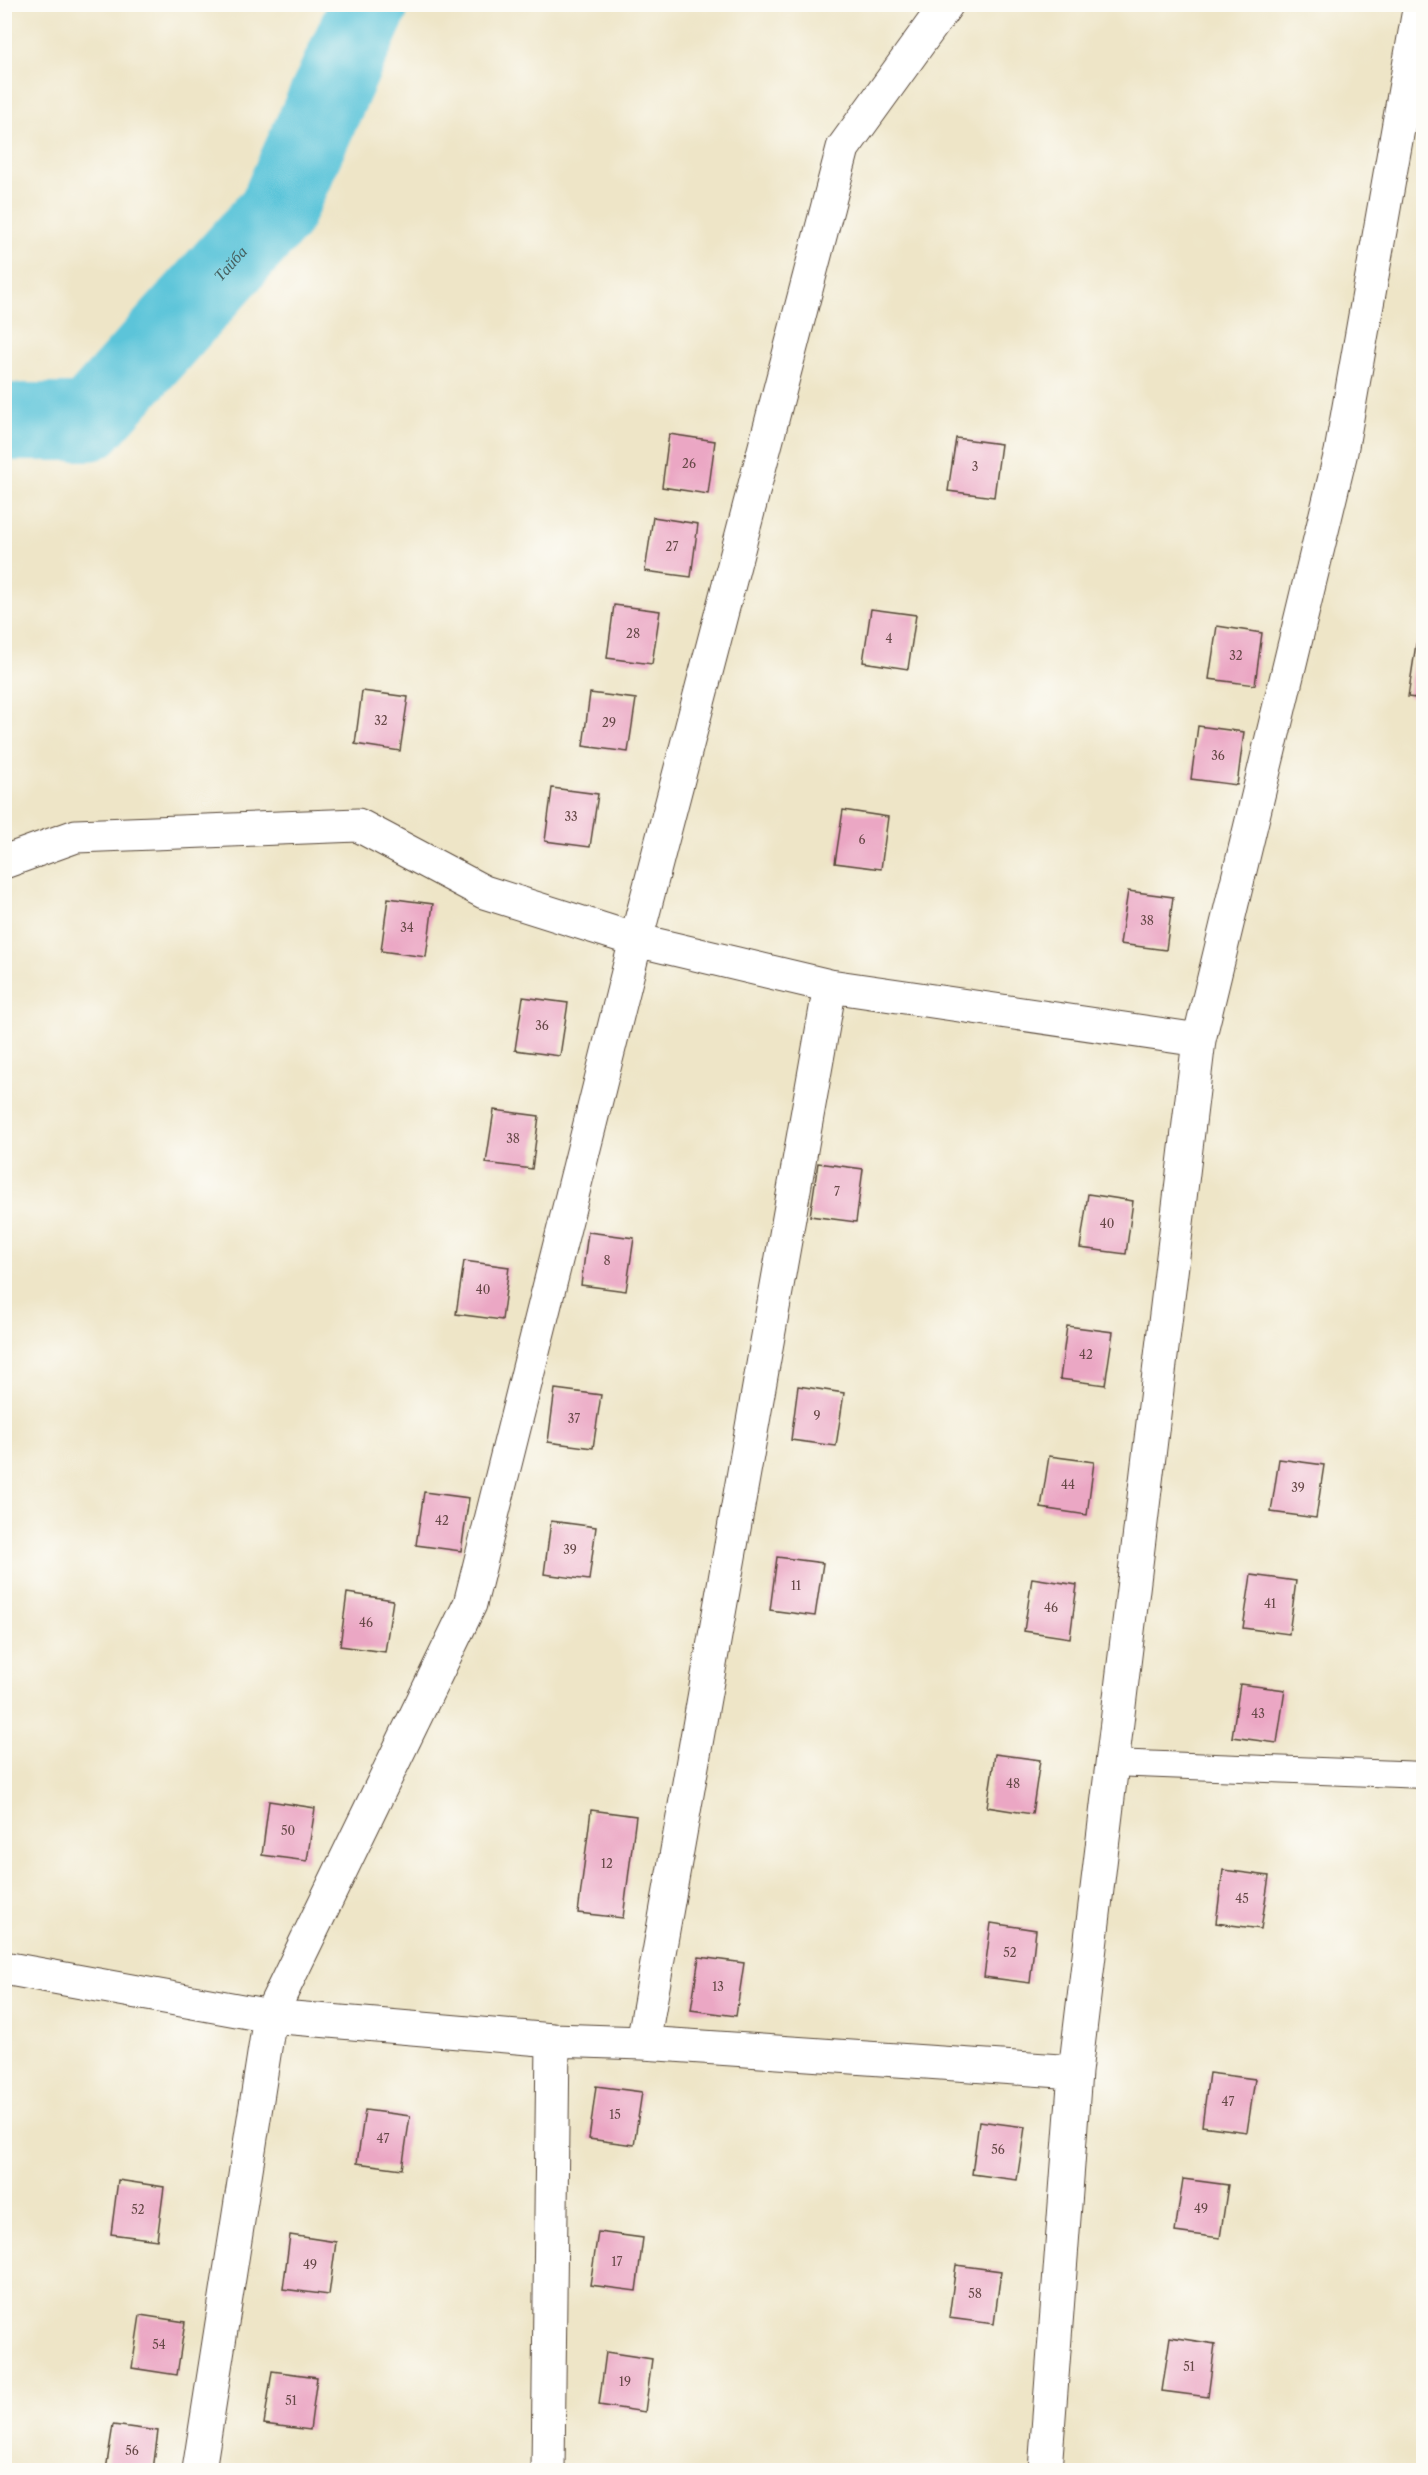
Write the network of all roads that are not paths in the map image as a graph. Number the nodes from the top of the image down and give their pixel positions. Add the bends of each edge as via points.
1 (947, 4) edge
2 (1420, 4) edge
3 (4, 861) edge
4 (636, 940) junction
5 (830, 987) junction
6 (1199, 1040) junction
7 (1112, 1763) junction
8 (1424, 1775) edge
9 (4, 1968) edge
10 (270, 2016) junction
11 (553, 2040) junction
12 (643, 2043) junction
13 (1074, 2072) junction
14 (199, 2470) edge
15 (548, 2470) edge
16 (1045, 2470) edge

1 - 4 street via 843,148
2 - 6 street via 1341,452
3 - 4 street via 76,836 357,825 484,892
4 - 5 street
4 - 10 street via 470,1604
5 - 6 street
5 - 12 street
6 - 7 street
7 - 8 lane
7 - 13 street
9 - 10 street
10 - 11 street
10 - 14 street
11 - 12 street
11 - 15 street
12 - 13 street
13 - 16 street

